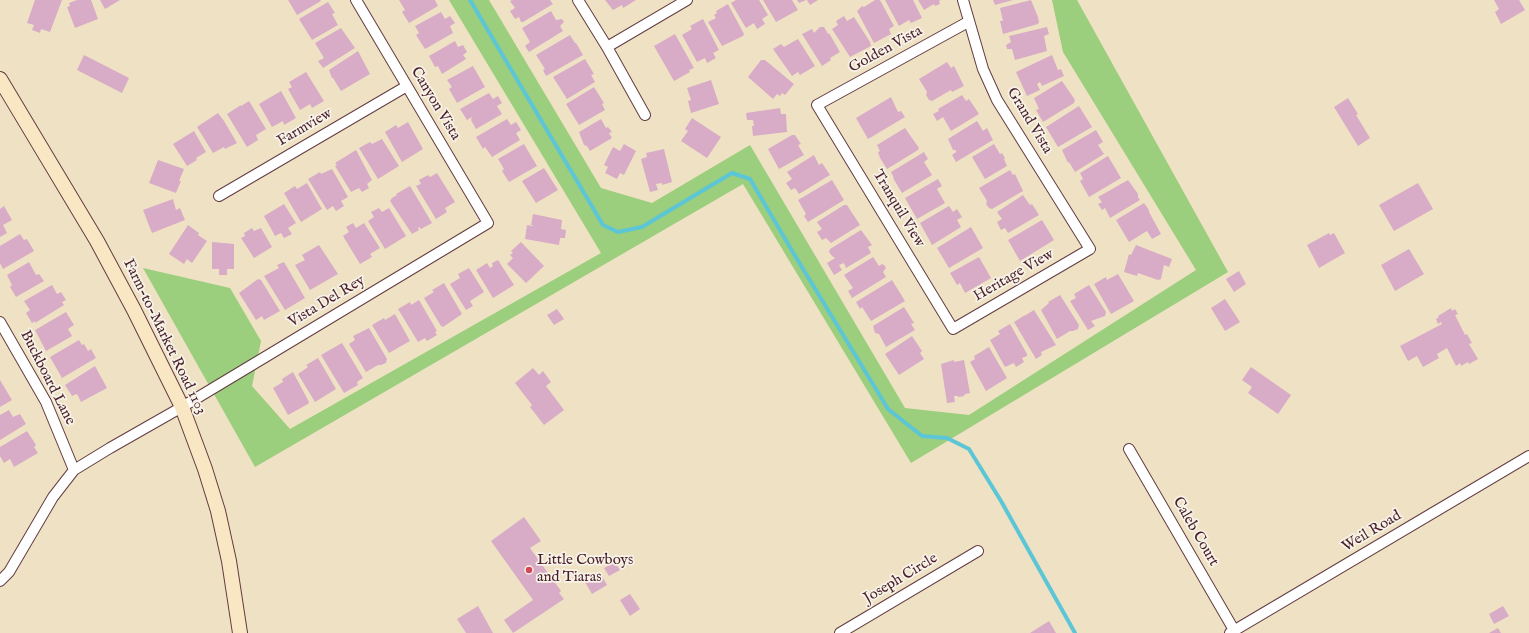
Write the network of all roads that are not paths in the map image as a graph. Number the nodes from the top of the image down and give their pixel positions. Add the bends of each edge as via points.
1 (356, 0) edge
2 (578, 0) edge
3 (688, 0) edge
4 (963, 0) edge
5 (968, 22) junction
6 (607, 47) junction
7 (0, 79) edge
8 (407, 86) junction
9 (817, 105) joint
10 (645, 115) dead end
11 (219, 196) dead end
12 (488, 223) joint
13 (1090, 249) joint
14 (0, 322) edge
15 (953, 329) joint
16 (182, 407) junction
17 (1129, 449) dead end
18 (1529, 456) edge
19 (74, 470) junction
20 (978, 551) dead end
21 (0, 581) edge
22 (1232, 632) edge
23 (240, 633) edge
24 (840, 633) edge

1 - 8 street, Canyon Vista
2 - 6 street
3 - 6 street
4 - 5 street, Grand Vista
5 - 9 street, Golden Vista
5 - 13 street, Grand Vista via 983,69 997,100
6 - 10 street
7 - 16 main road, Farm-to-Market Road 1103 via 97,241
8 - 11 street, Farmview
8 - 12 street, Canyon Vista
9 - 15 street, Tranquil View
12 - 16 street, Vista Del Rey
13 - 15 street, Heritage View
14 - 19 street, Buckboard Lane via 46,402
16 - 19 street, Vista Del Rey
16 - 23 main road, Farm-to-Market Road 1103 via 218,511
17 - 22 street, Caleb Court
18 - 22 street, Weil Road
19 - 21 street via 53,497 9,572
20 - 24 street, Joseph Circle

